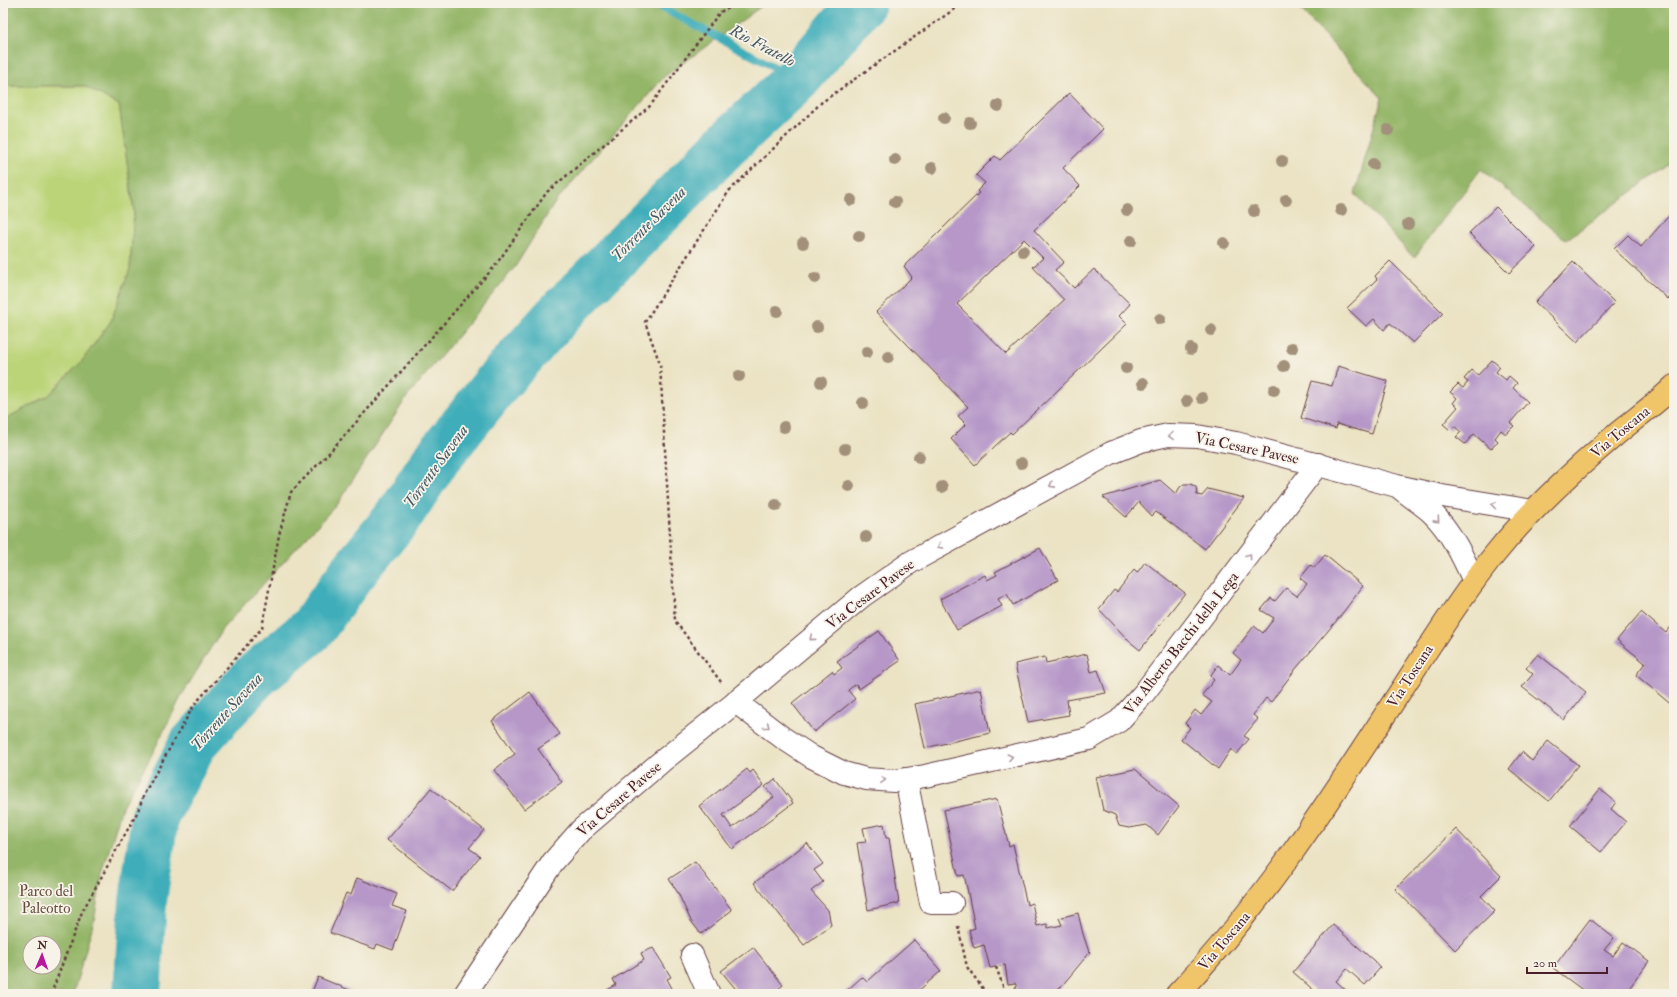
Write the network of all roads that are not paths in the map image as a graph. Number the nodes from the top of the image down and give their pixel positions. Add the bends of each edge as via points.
1 (1674, 386) edge
2 (1318, 464) junction
3 (1397, 486) junction
4 (1533, 511) junction
5 (1474, 581) junction
6 (736, 702) junction
7 (906, 779) junction
8 (952, 903) road end
9 (692, 956) dead end
10 (465, 994) edge
11 (709, 994) edge
12 (1177, 994) edge

1 - 4 main road, Via Toscana via 1578,467
2 - 3 street, Via Cesare Pavese
2 -> 6 street, Via Cesare Pavese via 1197,436 1168,435 1141,441 1111,453 911,562 861,597
7 -> 2 street, Via Alberto Bacchi della Lega via 1090,739 1119,721 1144,693
4 -> 3 street, Via Cesare Pavese
3 -> 5 street, Via Cesare Pavese via 1431,512 1446,529 1461,552
4 - 5 main road, Via Toscana
5 - 12 main road, Via Toscana via 1290,855 1241,922
6 -> 7 street, Via Alberto Bacchi della Lega via 782,738 844,773 866,779
6 - 10 street, Via Cesare Pavese via 581,830 553,862
7 - 8 street via 931,903
9 - 11 street

